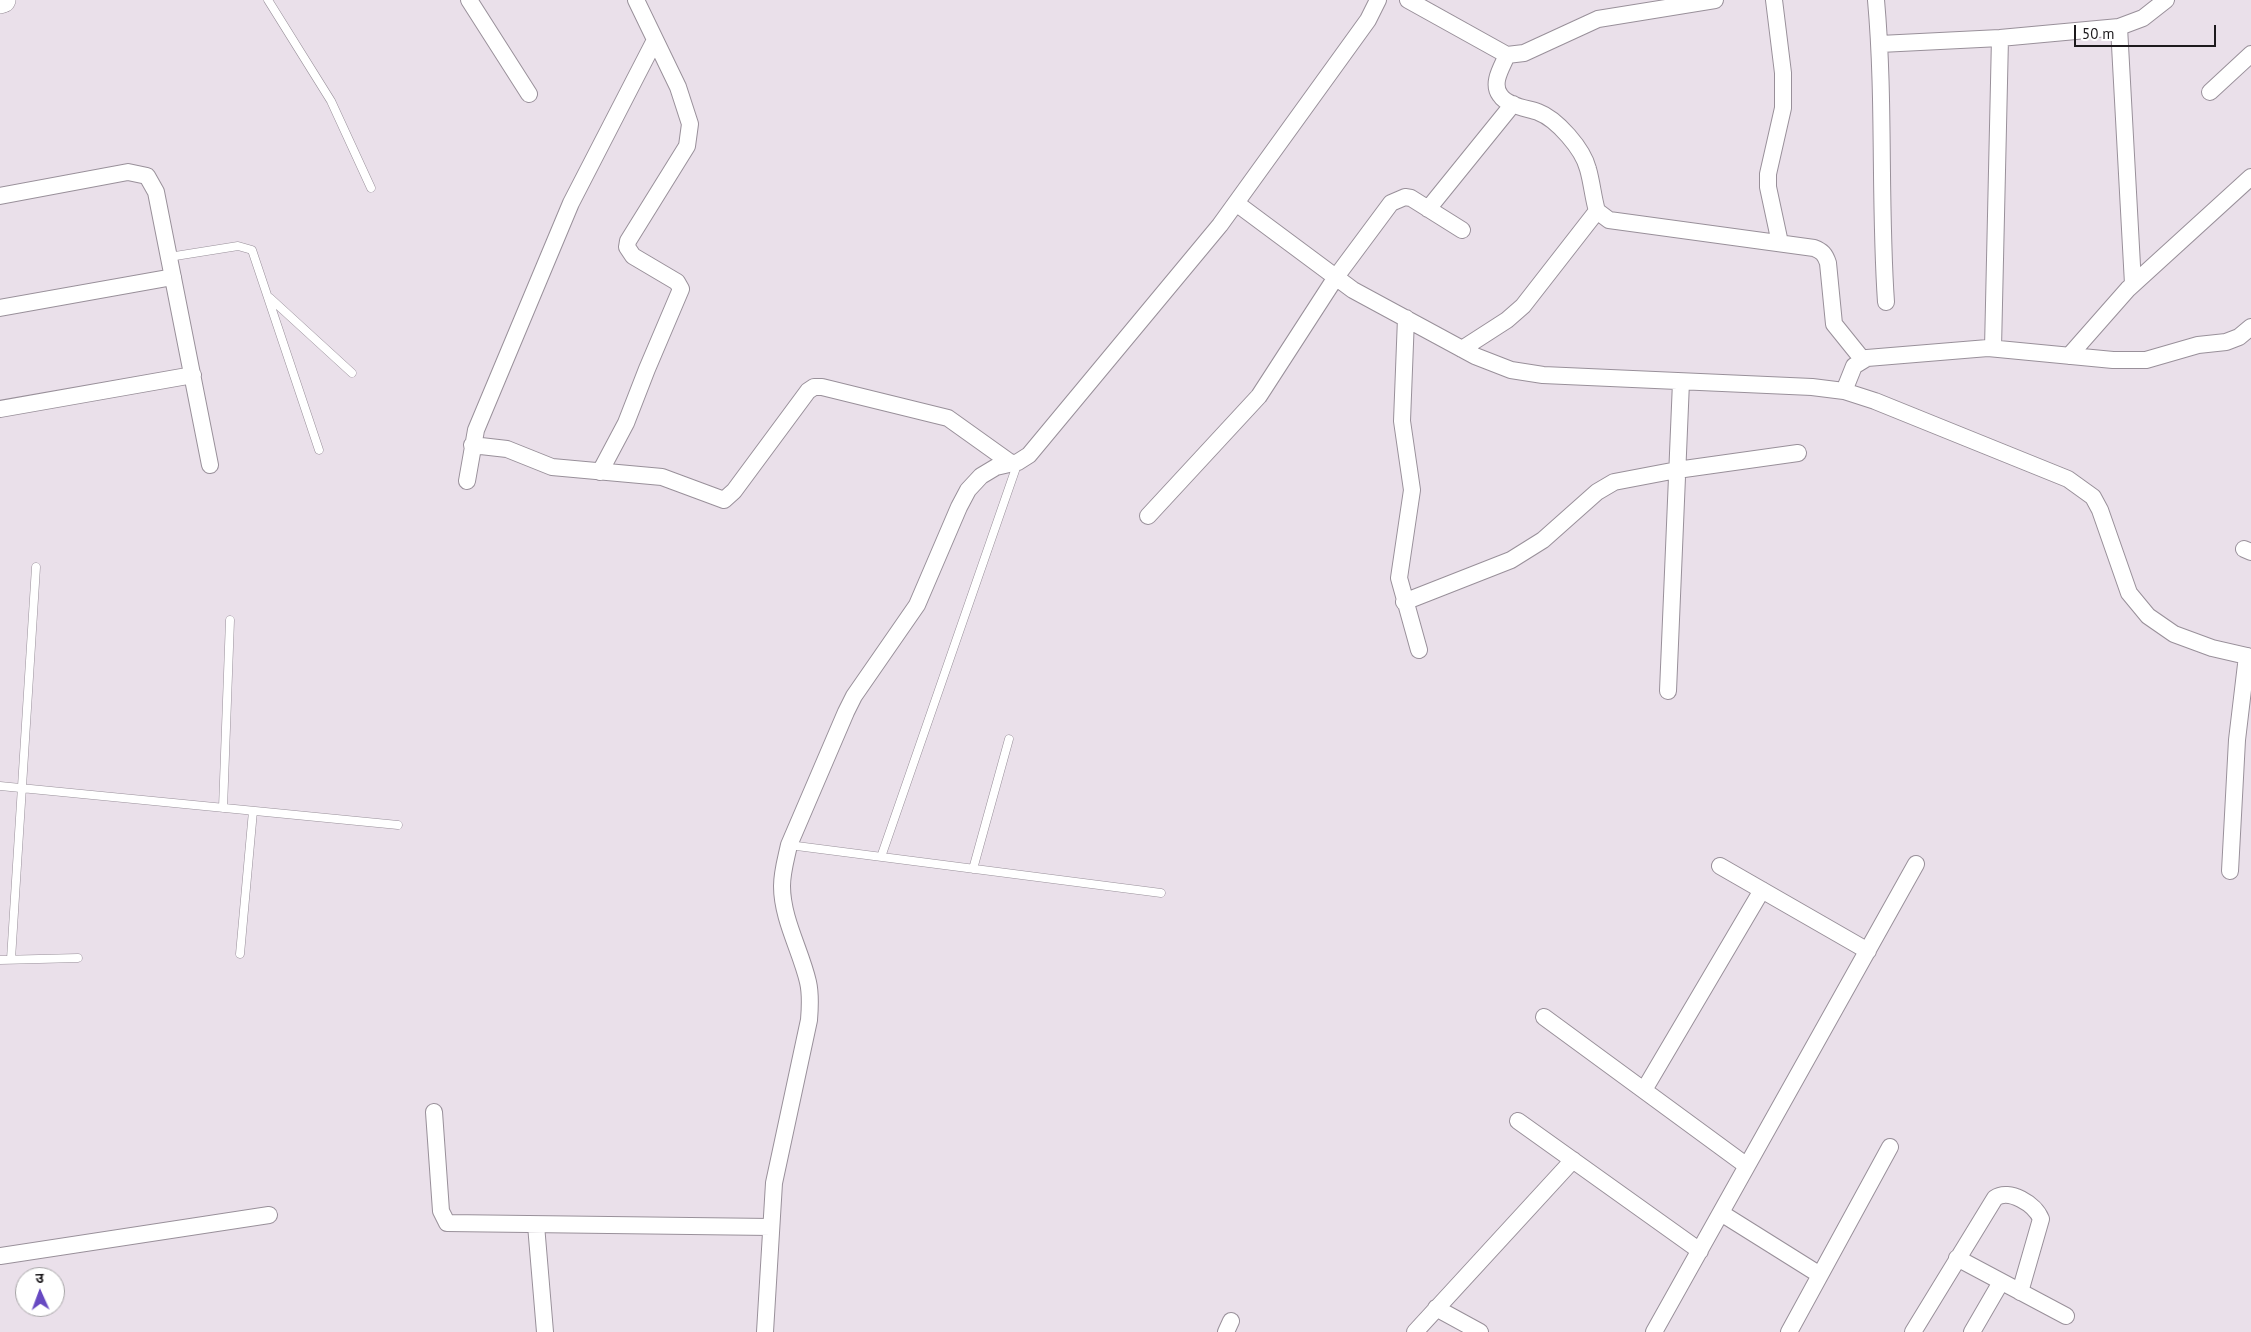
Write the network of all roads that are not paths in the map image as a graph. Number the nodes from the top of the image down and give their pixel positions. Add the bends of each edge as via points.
1 (268, 0) edge
2 (469, 0) edge
3 (636, 0) edge
4 (1378, 0) edge
5 (1408, 0) edge
6 (1715, 0) edge
7 (1774, 0) edge
8 (1876, 0) edge
9 (2166, 0) edge
10 (1637, 6) edge
11 (2119, 27) junction
12 (2000, 38) junction
13 (655, 40) junction
14 (1880, 44) junction
15 (2251, 54) edge
16 (1508, 55) junction
17 (2210, 92) dead end
18 (529, 94) dead end
19 (1513, 104) junction
20 (2251, 177) edge
21 (371, 188) dead end
22 (0, 196) edge
23 (1236, 203) junction
24 (1428, 209) junction
25 (1596, 211) junction
26 (1462, 230) dead end
27 (1780, 243) junction
28 (169, 257) junction
29 (173, 277) junction
30 (1336, 277) junction
31 (2134, 284) junction
32 (269, 297) junction
33 (1886, 302) dead end
34 (0, 308) edge
35 (1406, 318) junction
36 (2251, 327) edge
37 (1993, 348) junction
38 (1462, 349) junction
39 (2069, 356) junction
40 (1863, 360) junction
41 (352, 373) dead end
42 (192, 375) junction
43 (1681, 382) junction
44 (1844, 391) junction
45 (0, 409) edge
46 (472, 445) junction
47 (319, 450) dead end
48 (1798, 453) dead end
49 (1015, 462) junction
50 (210, 465) dead end
51 (1677, 470) junction
52 (600, 472) junction
53 (467, 481) dead end
54 (1148, 516) dead end
55 (36, 567) dead end
56 (1404, 602) junction
57 (230, 620) dead end
58 (1419, 650) dead end
59 (2249, 657) edge
60 (1668, 692) dead end
61 (1009, 739) dead end
62 (0, 786) edge
63 (22, 788) junction
64 (223, 808) junction
65 (253, 811) junction
66 (398, 824) dead end
67 (789, 845) junction
68 (881, 857) junction
69 (1916, 864) dead end
70 (1720, 866) dead end
71 (974, 869) junction
72 (2230, 871) dead end
73 (1762, 890) junction
74 (1160, 893) dead end
75 (1868, 951) junction
76 (240, 954) dead end
77 (78, 958) dead end
78 (11, 959) junction
79 (0, 960) edge
80 (1544, 1017) dead end
81 (1644, 1090) junction
82 (434, 1112) dead end
83 (1518, 1121) dead end
84 (1890, 1146) dead end
85 (1573, 1160) junction
86 (1747, 1166) junction
87 (1721, 1213) junction
88 (269, 1214) dead end
89 (536, 1225) junction
90 (771, 1227) junction
91 (1700, 1251) junction
92 (0, 1256) edge
93 (1957, 1258) junction
94 (1820, 1275) junction
95 (2001, 1282) junction
96 (2020, 1292) junction
97 (1436, 1308) junction
98 (2066, 1316) dead end
99 (545, 1332) edge
100 (765, 1332) edge
101 (1415, 1332) edge
102 (1480, 1332) edge
103 (1654, 1332) edge
104 (1789, 1332) edge
105 (1913, 1332) edge
106 (1972, 1332) edge

1 - 21 lane via 331,101
2 - 18 street
3 - 13 street
4 - 23 street via 1368,20
5 - 16 street
6 - 10 street
7 - 27 street via 1783,73 1783,108 1768,187
8 - 14 street
9 - 11 street via 2143,18
10 - 16 street via 1598,19 1524,52
11 - 12 street
11 - 31 street
12 - 14 street
12 - 37 street
13 - 46 street via 573,197
13 - 52 street via 684,100 690,124 689,135 687,146 627,247 633,256 677,282 681,294 626,423
14 - 33 street via 1881,223
15 - 17 street
16 - 19 street via 1496,87 1503,99
19 - 24 street
19 - 25 street via 1541,113 1563,130 1584,159
20 - 31 street
22 - 28 street via 128,172 141,173 147,176 156,192
23 - 30 street
23 - 49 street via 1029,455
24 - 26 street
24 - 30 street via 1405,197 1390,203
25 - 27 street via 1609,220
25 - 38 street via 1523,306
27 - 40 street via 1814,248 1826,256 1834,324
28 - 29 street
28 - 32 lane via 246,247 256,257
29 - 34 street
29 - 42 street
30 - 35 street via 1353,290
30 - 54 street via 1259,396
31 - 39 street
32 - 41 lane
32 - 47 lane
35 - 38 street
35 - 56 street via 1402,421 1412,490 1399,578
36 - 39 street via 2226,342 2198,345 2146,360
37 - 39 street
37 - 40 street
38 - 43 street via 1511,370 1535,374
40 - 44 street via 1854,366
42 - 45 street
42 - 50 street
43 - 44 street
43 - 51 street
44 - 59 street via 2068,479 2081,487 2100,510 2129,593 2148,616 2174,634
46 - 52 street via 507,449 552,467
46 - 53 street
48 - 51 street
49 - 52 street via 948,418 822,386 808,391 724,500 662,477
49 - 67 street via 996,467 981,476 968,490 917,605 854,696
49 - 68 lane
51 - 56 street via 1605,486 1543,540 1519,556
51 - 60 street
55 - 63 lane
56 - 58 street
57 - 64 lane
59 - 72 street via 2237,740
61 - 71 lane
62 - 63 lane
63 - 64 lane
63 - 78 lane
64 - 65 lane
65 - 66 lane
65 - 76 lane
67 - 68 lane
67 - 90 street via 783,866 782,888 785,909 808,982 810,1001 809,1020 774,1183
68 - 71 lane
69 - 75 street
70 - 73 street
71 - 74 lane
73 - 75 street
73 - 81 street
75 - 86 street
77 - 78 lane
78 - 79 lane
80 - 81 street
81 - 86 street
82 - 89 street via 442,1218 453,1224
83 - 85 street
84 - 94 street
85 - 91 street
85 - 97 street
86 - 87 street
87 - 91 street
87 - 94 street
88 - 92 street
89 - 90 street
89 - 99 street
90 - 100 street
91 - 103 street
93 - 95 street
93 - 96 street via 1995,1198 2008,1194 2031,1205 2041,1218
93 - 105 street
94 - 104 street
95 - 96 street
95 - 106 street
96 - 98 street
97 - 101 street
97 - 102 street

